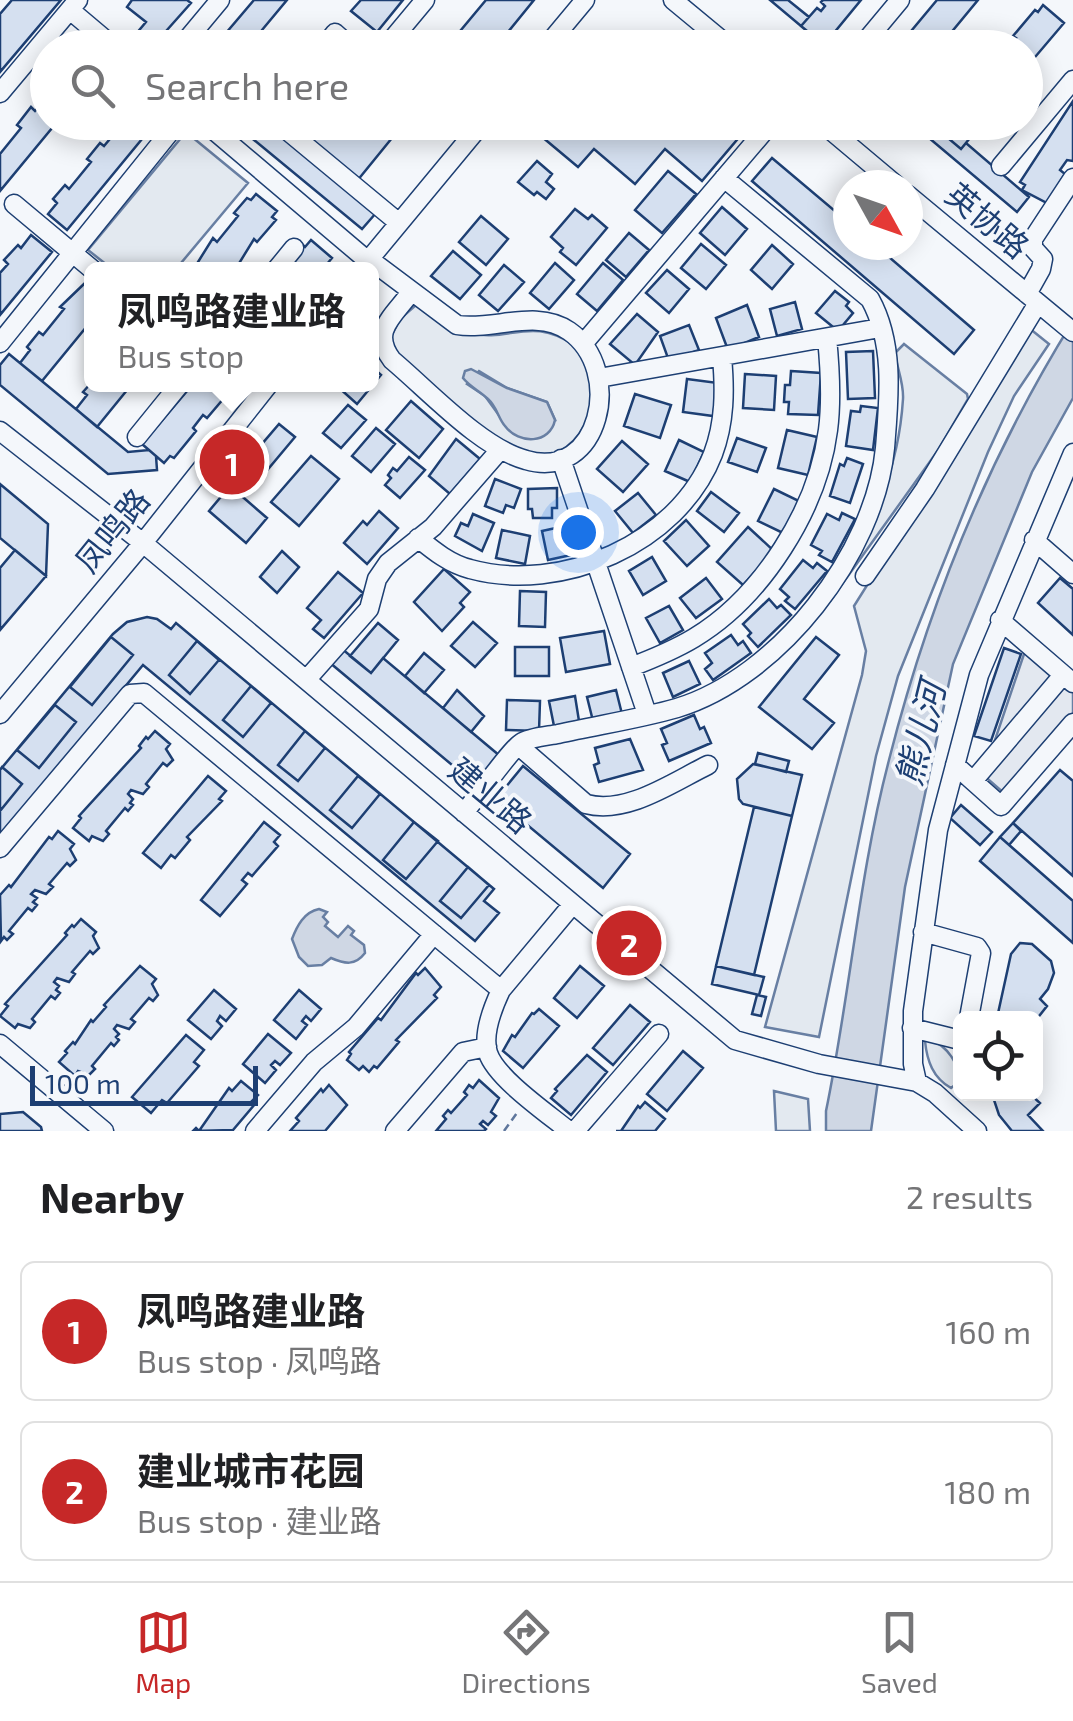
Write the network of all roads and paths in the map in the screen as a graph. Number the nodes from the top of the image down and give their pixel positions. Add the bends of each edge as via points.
1 (220, 0) edge
2 (425, 0) edge
3 (585, 0) edge
4 (673, 0) edge
5 (900, 0) edge
6 (74, 5) edge
7 (53, 30) edge
8 (98, 30) edge
9 (195, 30) edge
10 (401, 30) edge
11 (560, 30) edge
12 (709, 30) edge
13 (875, 30) edge
14 (30, 57) edge
15 (1073, 80) edge
16 (0, 93) edge
17 (1043, 116) edge
18 (163, 140) edge
19 (225, 140) edge
20 (298, 140) edge
21 (468, 140) edge
22 (757, 140) edge
23 (842, 140) edge
24 (1023, 140) edge
25 (1001, 166) dead end
26 (878, 170) edge
27 (724, 178) junction
28 (1073, 178) edge
29 (14, 204) dead end
30 (923, 207) edge
31 (398, 224) junction
32 (294, 248) dead end
33 (72, 252) junction
34 (84, 262) edge
35 (283, 262) edge
36 (365, 262) edge
37 (367, 262) edge
38 (379, 271) edge
39 (412, 292) junction
40 (1032, 298) junction
41 (1066, 326) edge
42 (880, 328) junction
43 (827, 338) junction
44 (0, 342) edge
45 (583, 344) junction
46 (722, 356) junction
47 (599, 378) junction
48 (173, 392) edge
49 (263, 392) edge
50 (0, 431) edge
51 (137, 436) dead end
52 (499, 451) junction
53 (1073, 453) edge
54 (561, 459) junction
55 (418, 538) junction
56 (1034, 540) junction
57 (143, 543) junction
58 (596, 562) junction
59 (1073, 574) edge
60 (865, 576) dead end
61 (1000, 620) junction
62 (631, 667) junction
63 (1068, 679) edge
64 (306, 680) junction
65 (0, 714) edge
66 (647, 714) junction
67 (1073, 724) edge
68 (519, 746) junction
69 (708, 765) dead end
70 (955, 765) junction
71 (972, 780) junction
72 (464, 814) junction
73 (0, 848) edge
74 (572, 905) junction
75 (924, 932) junction
76 (434, 934) junction
77 (501, 990) junction
78 (970, 1011) edge
79 (912, 1028) junction
80 (659, 1034) dead end
81 (953, 1038) edge
82 (0, 1044) edge
83 (487, 1046) junction
84 (917, 1082) junction
85 (529, 1097) junction
86 (104, 1131) edge
87 (255, 1131) edge
88 (395, 1131) edge
89 (504, 1131) edge
90 (572, 1131) edge
91 (977, 1131) edge

1 - 9 street
2 - 10 street
3 - 11 street
4 - 12 street
5 - 13 street
6 - 7 street
6 - 8 street
14 - 16 street
15 - 17 street
18 - 33 street
19 - 36 street
20 - 31 street
21 - 31 street
22 - 27 street
23 - 26 street, 英协路
24 - 25 street
27 - 42 street via 870,299
27 - 45 street
28 - 40 street via 1033,239 1043,259
29 - 33 street
30 - 40 street, 英协路
31 - 37 street
32 - 35 street
33 - 34 street
33 - 44 street
38 - 39 street
39 - 45 street via 457,325 537,320 569,331
39 - 52 street via 381,337 382,347
40 - 41 street, 英协路
40 - 60 street via 925,489
42 - 43 street
42 - 66 street via 891,380 883,466 856,545 792,633 752,670 714,694
43 - 46 street
43 - 62 street via 828,431 794,527 742,599 696,637
45 - 47 street
46 - 47 street
46 - 58 street via 722,424 696,486 647,534
47 - 54 street via 593,432
48 - 51 street
49 - 57 street, 凤鸣路
50 - 57 street, 建业路
52 - 54 street via 530,462
52 - 55 street
53 - 56 street
54 - 58 street
55 - 58 street via 454,563 493,573 536,575
55 - 64 street via 388,562 368,609
56 - 59 street
56 - 61 street
57 - 64 street, 建业路
57 - 65 street, 凤鸣路
58 - 62 street
61 - 63 street
61 - 70 street
62 - 66 street
63 - 71 street
64 - 72 street, 建业路
66 - 68 street
67 - 71 street via 1002,806
68 - 69 street via 598,807 647,795
68 - 72 street
70 - 71 street
70 - 75 street
72 - 74 street, 建业路
73 - 76 street via 137,692
74 - 77 street
74 - 84 street, 建业路 via 735,1040
75 - 78 street via 981,953
75 - 79 street
76 - 77 street
76 - 87 street
77 - 83 street
79 - 81 street
79 - 84 street
80 - 90 street
82 - 86 street
83 - 85 street via 497,1069
83 - 88 street via 463,1052
84 - 91 street, 建业路
85 - 89 path
85 - 90 street

